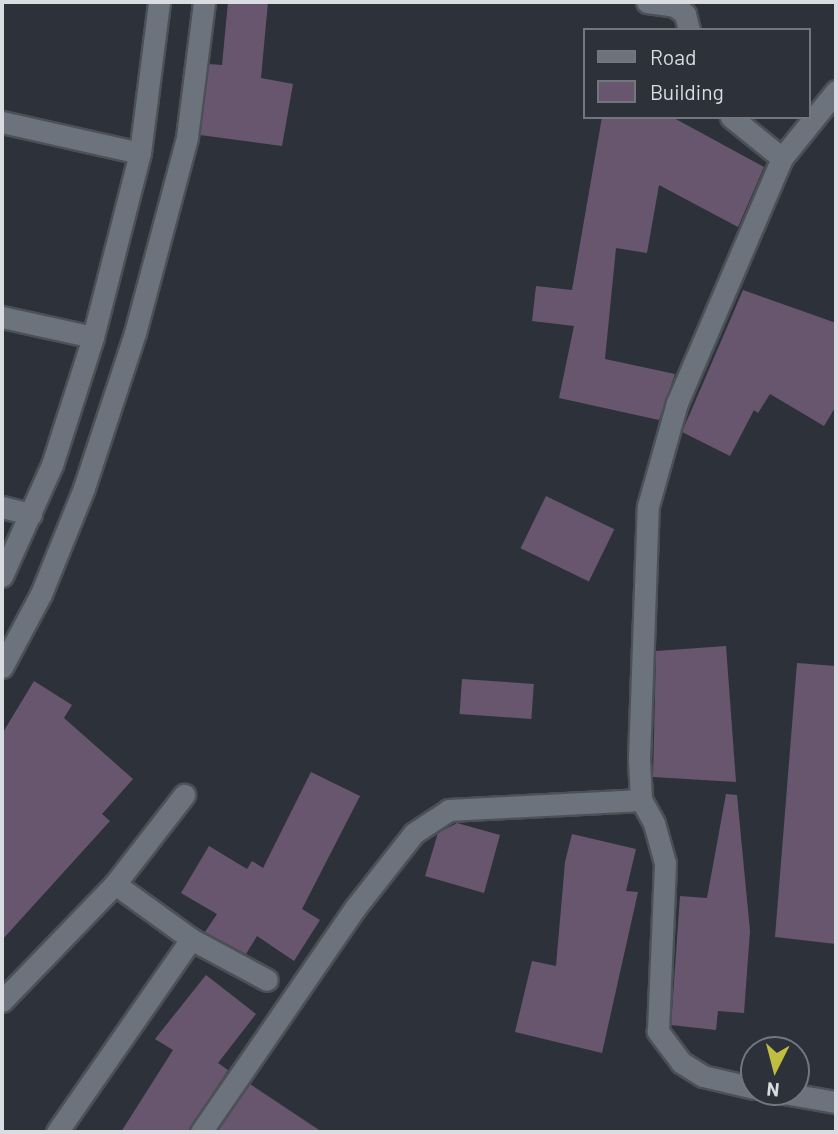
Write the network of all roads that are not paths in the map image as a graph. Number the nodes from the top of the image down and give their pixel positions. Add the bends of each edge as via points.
1 (159, 2) edge
2 (204, 2) edge
3 (647, 2) edge
4 (688, 28) edge
5 (836, 91) edge
6 (733, 119) edge
7 (2, 122) edge
8 (140, 153) junction
9 (782, 158) junction
10 (2, 317) edge
11 (93, 337) junction
12 (2, 507) edge
13 (31, 514) junction
14 (2, 576) edge
15 (2, 667) edge
16 (184, 796) dead end
17 (641, 800) junction
18 (116, 884) junction
19 (191, 939) junction
20 (267, 980) dead end
21 (2, 1001) edge
22 (740, 1085) edge
23 (810, 1098) edge
24 (836, 1102) edge
25 (57, 1132) edge
26 (201, 1132) edge

1 - 8 street
2 - 15 street via 187,137 135,333 84,488 41,594
3 - 4 street via 676,6 685,14
5 - 9 street
6 - 9 street
7 - 8 street
8 - 11 street
9 - 17 street via 677,403 648,506
10 - 11 street
11 - 13 street via 52,465
12 - 13 street
13 - 14 street
16 - 18 street
17 - 22 street via 654,823 665,863 658,1031 681,1062 703,1076
17 - 26 street via 449,810 414,832 355,908
18 - 19 street
18 - 21 street
19 - 20 street
19 - 25 street
23 - 24 street

